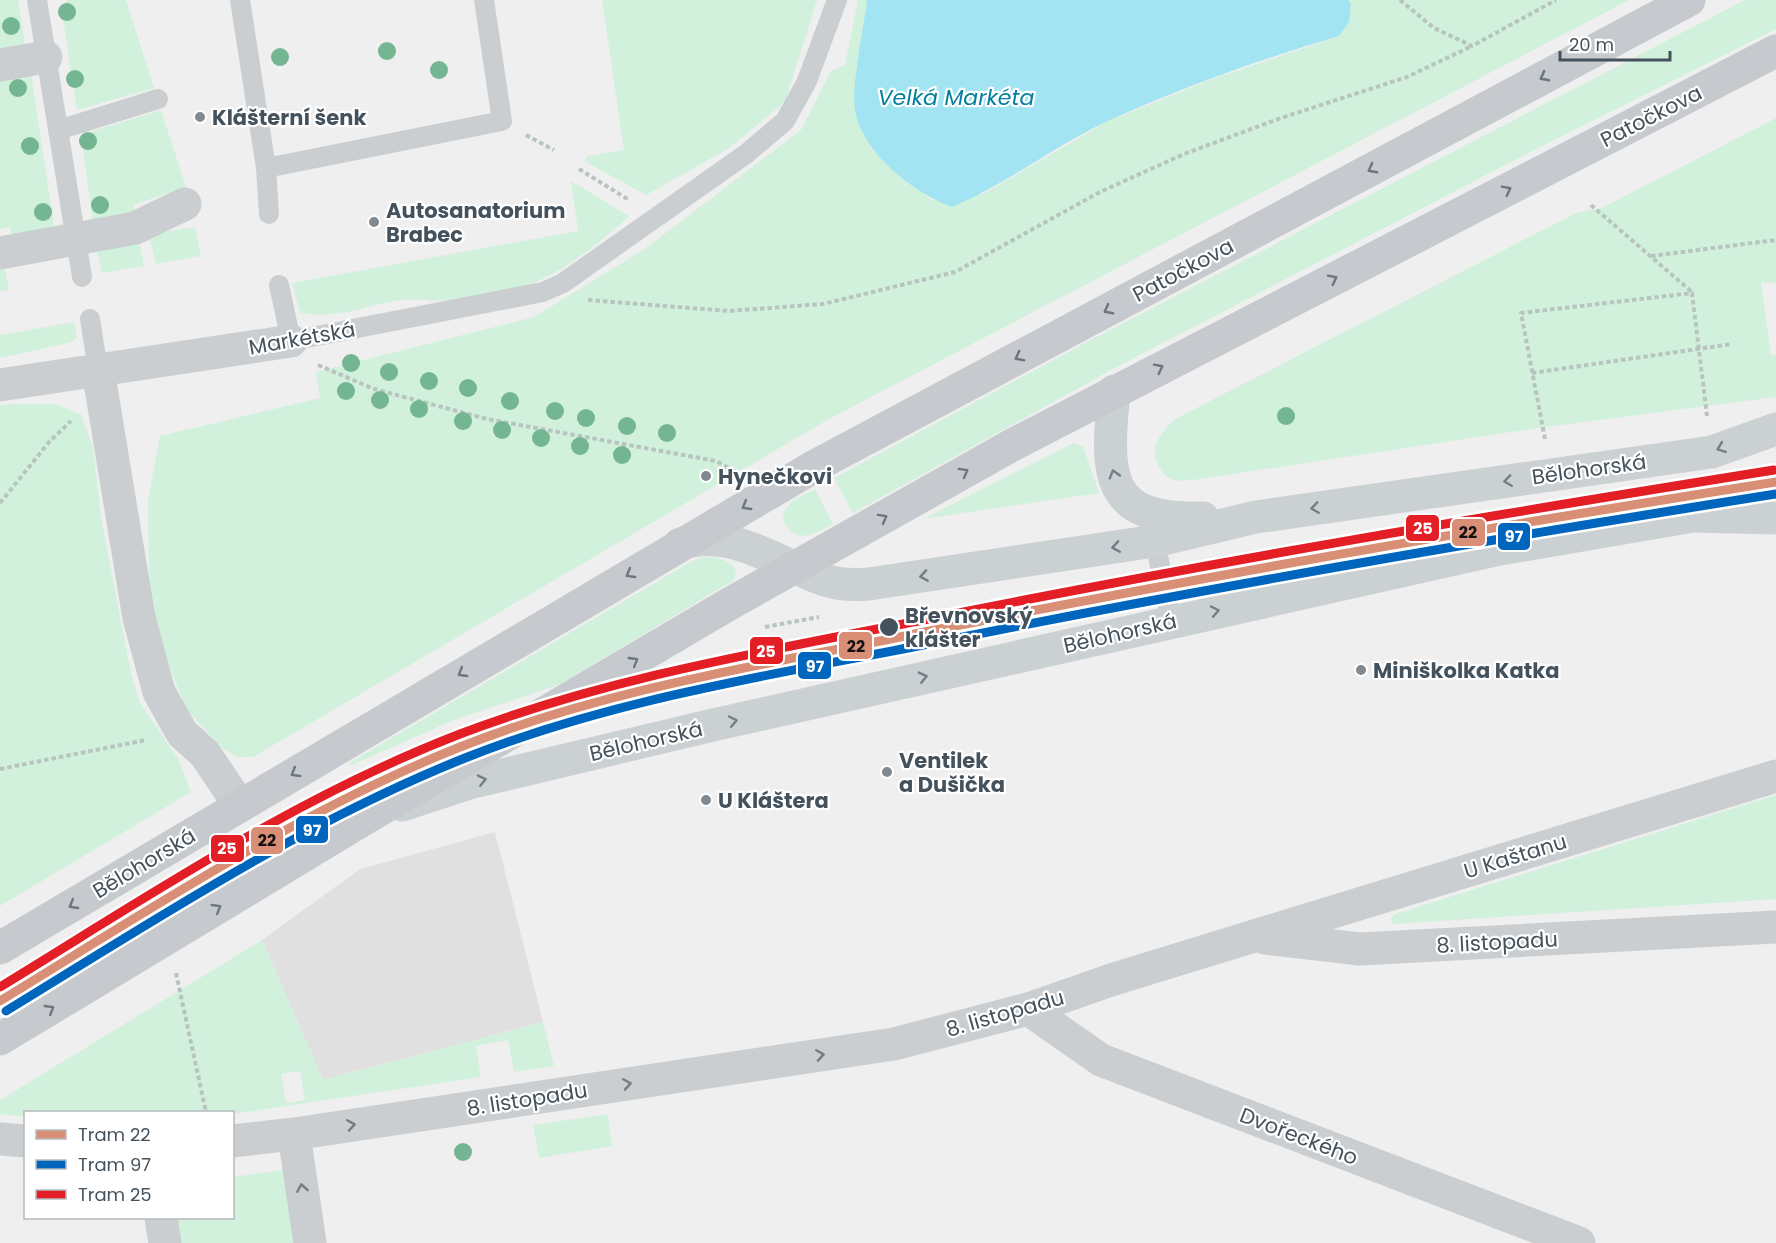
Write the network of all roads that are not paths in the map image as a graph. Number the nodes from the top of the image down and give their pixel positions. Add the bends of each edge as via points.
1 (38, 0) edge
2 (240, 0) edge
3 (484, 0) edge
4 (837, 0) edge
5 (1689, 0) edge
6 (1776, 51) edge
7 (46, 57) junction
8 (0, 65) edge
9 (158, 99) dead end
10 (58, 130) junction
11 (266, 168) junction
12 (185, 204) dead end
13 (269, 214) dead end
14 (76, 241) junction
15 (0, 253) edge
16 (82, 277) dead end
17 (279, 285) dead end
18 (90, 319) dead end
19 (291, 341) junction
20 (100, 381) junction
21 (0, 385) edge
22 (1114, 392) junction
23 (1776, 429) edge
24 (1256, 517) junction
25 (1776, 518) edge
26 (1155, 541) junction
27 (680, 544) junction
28 (794, 567) junction
29 (1171, 621) junction
30 (1776, 776) edge
31 (240, 806) junction
32 (366, 818) junction
33 (1776, 927) edge
34 (1254, 937) junction
35 (0, 948) edge
36 (1028, 1009) junction
37 (0, 1039) edge
38 (294, 1134) junction
39 (0, 1139) edge
40 (24, 1141) edge
41 (234, 1141) edge
42 (161, 1219) edge
43 (165, 1243) edge
44 (310, 1243) edge
45 (1579, 1243) edge

1 - 7 lane
2 - 11 lane
3 - 11 lane via 502,121
4 - 19 lane, Markétská via 807,81 785,121 746,154 562,283 543,292
5 -> 27 main road, Patočkova via 835,455
22 -> 6 main road, Patočkova
7 - 8 street
7 - 10 lane
9 - 10 lane
10 - 14 lane
11 - 13 lane
12 - 14 street via 135,228
14 - 15 street
14 - 16 lane
17 - 19 lane
18 - 20 lane
19 - 20 street, Markétská
20 - 21 street, Markétská
20 - 31 street via 139,618 159,692 182,733 205,753
24 -> 22 street, Bělohorská via 1168,518 1148,514 1126,501 1110,455
28 -> 22 main road, Patočkova
23 -> 24 street, Bělohorská via 1712,452
24 - 26 street, Bělohorská
29 -> 25 street, Bělohorská via 1500,549 1693,516
26 -> 28 street, Bělohorská via 869,584 830,582
26 - 29 lane
27 - 28 street, Bělohorská via 722,539
27 -> 31 main road, Bělohorská
32 -> 28 main road, Bělohorská
32 -> 29 street, Bělohorská via 469,783
30 - 34 street, U Kaštanu
31 -> 35 main road, Bělohorská
37 -> 32 main road, Bělohorská
33 - 34 street, 8. listopadu via 1360,950
34 - 36 street, 8. listopadu
38 -> 36 street, 8. listopadu via 894,1044
36 - 45 street, Dvořeckého via 1101,1060
38 - 41 street, 8. listopadu
44 -> 38 street
39 - 40 street
42 - 43 street

